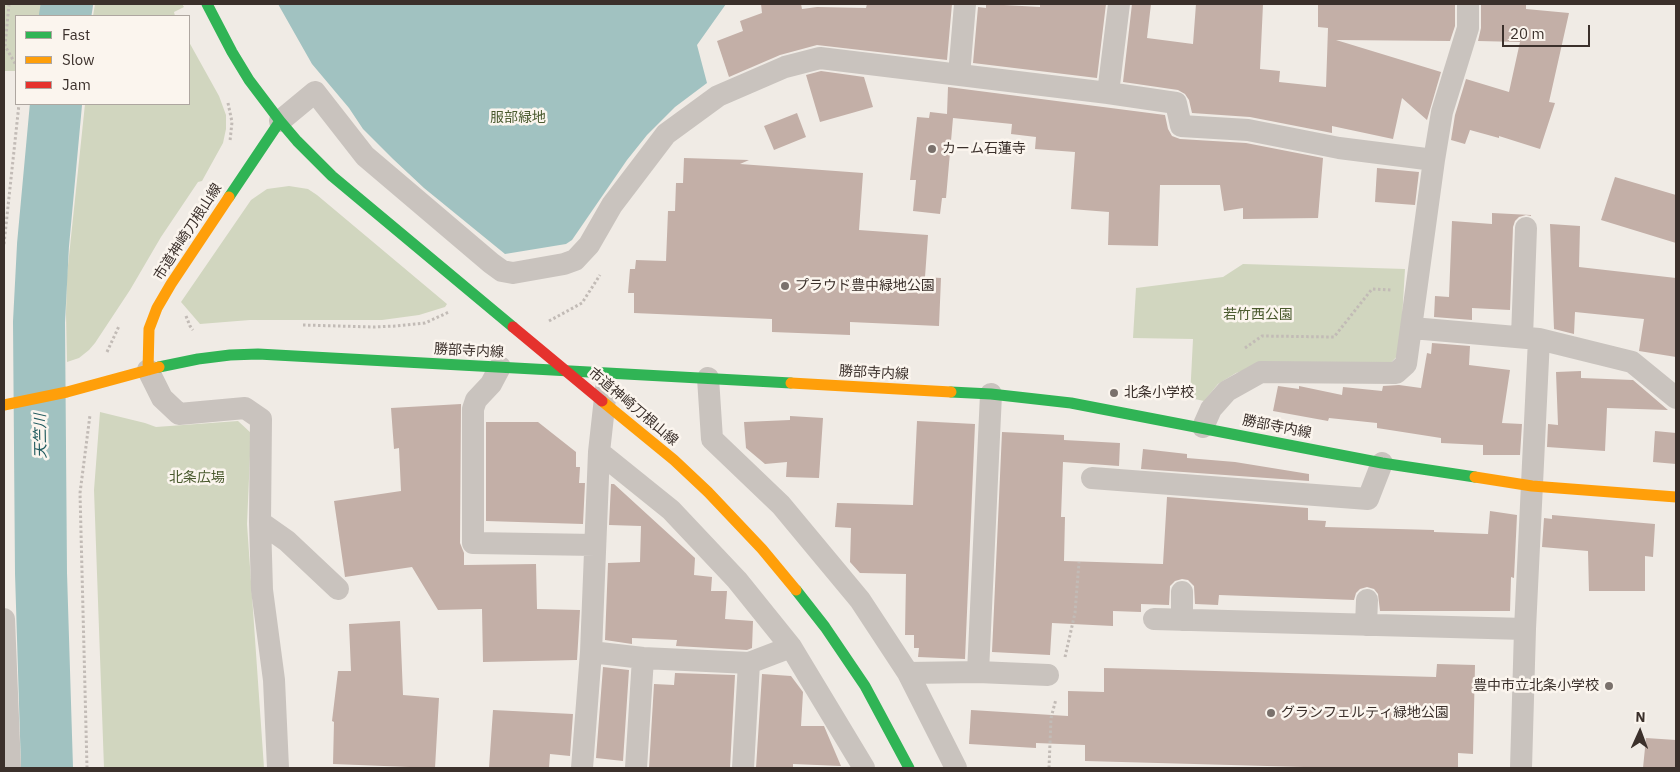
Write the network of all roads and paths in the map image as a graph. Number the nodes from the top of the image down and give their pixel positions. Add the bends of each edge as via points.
1 (9, 4) edge
2 (207, 4) edge
3 (965, 4) edge
4 (1119, 4) edge
5 (1468, 4) edge
6 (15, 63) edge
7 (959, 75) junction
8 (1108, 93) junction
9 (228, 102) dead end
10 (19, 105) edge
11 (280, 121) junction
12 (229, 143) dead end
13 (1434, 160) junction
14 (1526, 228) dead end
15 (4, 244) edge
16 (1417, 291) junction
17 (452, 311) dead end
18 (178, 314) dead end
19 (122, 319) dead end
20 (297, 325) dead end
21 (1412, 328) junction
22 (197, 331) dead end
23 (1530, 338) junction
24 (106, 352) dead end
25 (1241, 352) dead end
26 (500, 367) junction
27 (148, 370) junction
28 (607, 373) junction
29 (708, 378) junction
30 (991, 394) junction
31 (1676, 398) edge
32 (8, 404) edge
33 (91, 406) dead end
34 (1203, 427) junction
35 (600, 452) junction
36 (1382, 463) junction
37 (1092, 478) dead end
38 (1532, 486) junction
39 (1676, 497) edge
40 (260, 522) junction
41 (595, 545) junction
42 (338, 589) dead end
43 (1182, 592) dead end
44 (1367, 600) dead end
45 (4, 619) edge
46 (1154, 619) dead end
47 (1182, 620) junction
48 (1366, 625) junction
49 (1525, 629) junction
50 (791, 647) junction
51 (590, 652) junction
52 (643, 658) junction
53 (750, 664) junction
54 (978, 672) junction
55 (908, 673) junction
56 (1048, 675) dead end
57 (10, 768) edge
58 (87, 768) edge
59 (278, 768) edge
60 (582, 768) edge
61 (636, 768) edge
62 (743, 768) edge
63 (864, 768) edge
64 (909, 768) edge
65 (956, 768) edge
66 (1521, 768) edge

1 - 6 path via 5,46
2 - 11 street, 市道神崎刀根山線 via 249,80
3 - 7 street
4 - 8 street
5 - 13 street via 1468,28 1442,112
7 - 8 street
7 - 11 street via 820,58 785,67 718,96 666,134 612,205 589,245 575,260 513,273 491,263 365,156 315,92
8 - 13 street via 1176,103 1181,126 1248,130 1339,148
9 - 12 path via 232,122
10 - 15 path
11 - 27 street, 市道神崎刀根山線 via 157,308 149,329
11 - 64 street, 市道神崎刀根山線, bridge via 332,176 674,460 708,492 755,542 825,627 865,686
13 - 16 street
14 - 23 street
16 - 21 street
16 - 25 path via 1372,289 1334,337 1262,336
17 - 20 path via 425,323 407,325
18 - 22 path via 186,316 190,326
19 - 24 path
21 - 23 street
21 - 34 street via 1406,364 1396,373 1261,372 1227,391 1211,409
23 - 31 street via 1632,362
23 - 38 street
26 - 27 street, 勝部寺内線 via 258,354 198,359
26 - 28 street, 勝部寺内線
26 - 41 street via 472,409 474,543
27 - 32 street, 勝部寺内線
27 - 40 street via 162,398 179,414 245,408 262,419
28 - 29 street, 勝部寺内線
28 - 35 street
29 - 30 street, 勝部寺内線
29 - 55 street via 712,439 782,505 860,600
30 - 34 street, 勝部寺内線 via 1071,403
30 - 54 street
33 - 58 path via 80,493
34 - 36 street, 勝部寺内線
35 - 41 street
35 - 50 street via 670,510 737,580
36 - 37 street via 1368,499
36 - 38 street, 勝部寺内線
38 - 39 street, 勝部寺内線
38 - 49 street
40 - 42 street via 286,541
40 - 59 street via 262,590 274,680
41 - 51 street
43 - 47 street
44 - 48 street
45 - 57 street
46 - 47 street
47 - 48 street
48 - 49 street
49 - 66 street
50 - 53 street
50 - 63 street
51 - 52 street
51 - 60 street
52 - 53 street
52 - 61 street
53 - 62 street
54 - 55 street
54 - 56 street
55 - 65 street

